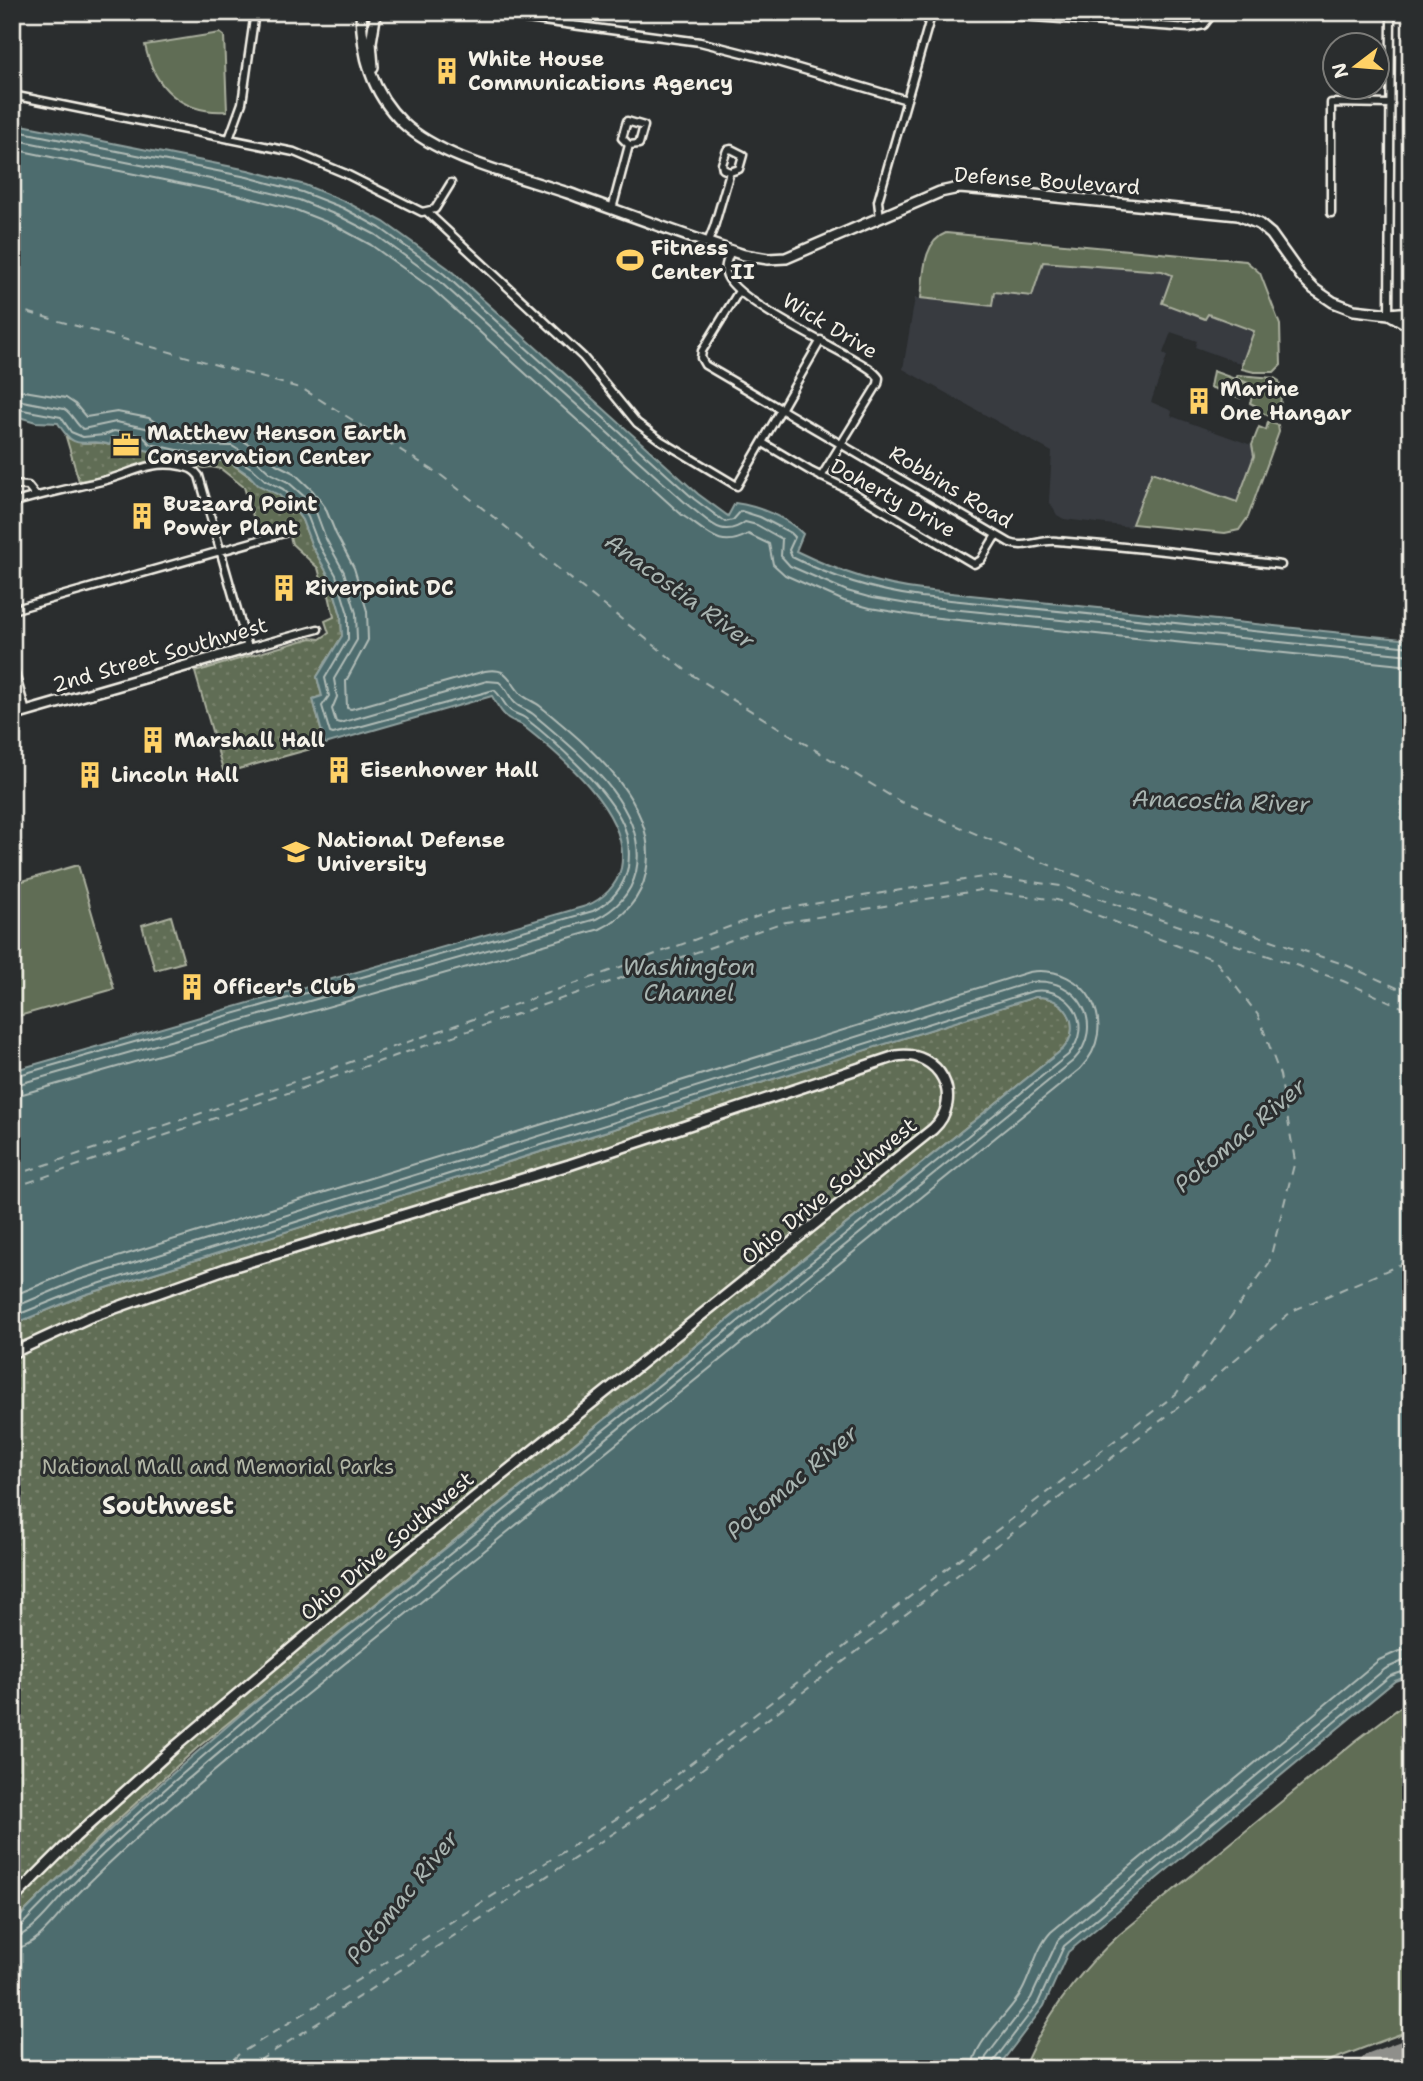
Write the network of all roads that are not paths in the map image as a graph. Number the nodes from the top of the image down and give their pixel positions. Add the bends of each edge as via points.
1 (255, 12) edge
2 (361, 12) edge
3 (376, 12) edge
4 (475, 12) edge
5 (932, 12) edge
6 (961, 12) edge
7 (1214, 12) edge
8 (1391, 12) edge
9 (12, 95) edge
10 (382, 96) junction
11 (907, 100) junction
12 (1391, 104) junction
13 (229, 139) junction
14 (629, 145) dead end
15 (730, 172) dead end
16 (451, 183) dead end
17 (612, 209) junction
18 (427, 212) junction
19 (1331, 213) dead end
20 (880, 218) junction
21 (708, 242) junction
22 (731, 250) junction
23 (739, 291) junction
24 (1411, 312) edge
25 (1389, 314) junction
26 (1411, 323) edge
27 (821, 341) junction
28 (783, 409) junction
29 (763, 443) junction
30 (842, 443) junction
31 (821, 477) junction
32 (12, 485) edge
33 (36, 496) junction
34 (12, 503) edge
35 (284, 533) dead end
36 (996, 535) junction
37 (221, 551) junction
38 (1281, 565) dead end
39 (12, 610) edge
40 (318, 629) dead end
41 (248, 648) junction
42 (12, 663) edge
43 (26, 712) junction
44 (12, 716) edge
45 (12, 1353) edge
46 (12, 1900) edge

1 - 13 street via 242,103
2 - 10 street, Defense Boulevard via 366,65
3 - 10 street, Defense Boulevard via 370,52
4 - 11 street via 701,42
5 - 11 street
6 - 7 street via 1195,28 1208,22
8 - 12 street
9 - 13 street
10 - 17 street, Defense Boulevard via 410,129 443,149
11 - 20 street via 878,201
12 - 19 street via 1331,103
12 - 25 street
13 - 18 street via 303,155
14 - 17 street
15 - 21 street
16 - 18 street via 435,209
17 - 21 street, Defense Boulevard
18 - 29 street via 583,357 628,414 652,435 737,486
20 - 22 street, Defense Boulevard via 786,258 757,258
20 - 25 street, Defense Boulevard via 961,188 1229,213 1267,230 1305,281 1329,300 1354,310
21 - 22 street, Defense Boulevard
22 - 23 street via 726,272
23 - 27 street, Wick Drive
23 - 28 street, Robbins Road via 703,350 702,360
24 - 25 street
25 - 26 street
27 - 28 street
27 - 30 street, Wick Drive via 879,377
28 - 29 street
28 - 30 street, Robbins Road
29 - 31 street, Doherty Drive
30 - 31 street, Wick Drive
30 - 36 street, Robbins Road
31 - 36 street, Doherty Drive via 976,564
32 - 33 street via 28,486
33 - 34 street
33 - 37 street via 153,464 196,472
35 - 37 street
36 - 38 street, Robbins Road via 1021,545 1047,540
37 - 39 street
37 - 41 street
40 - 41 street, 2nd Street Southwest
41 - 43 street, 2nd Street Southwest
42 - 43 street
43 - 44 street, 2nd Street Southwest
45 - 46 street, Ohio Drive Southwest via 79,1321 203,1277 569,1165 896,1056 928,1061 941,1072 947,1087 946,1109 933,1129 395,1561 176,1746

